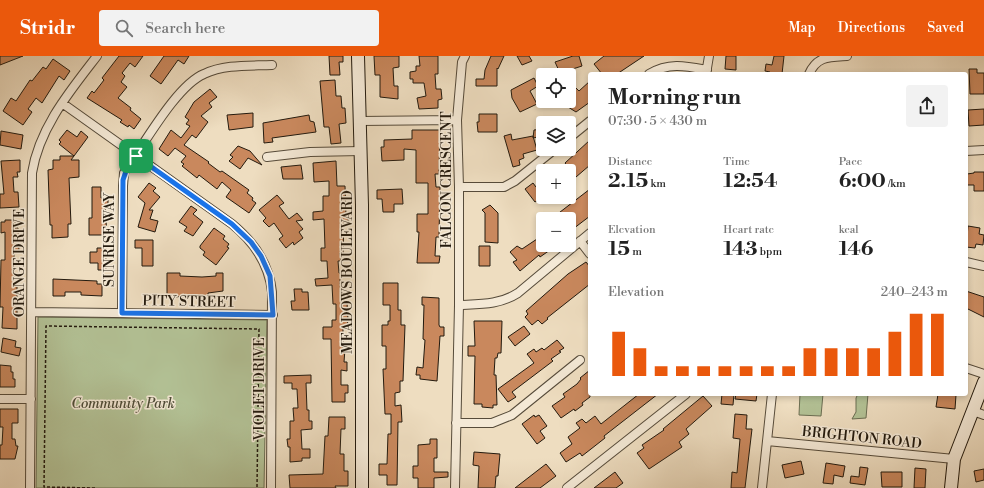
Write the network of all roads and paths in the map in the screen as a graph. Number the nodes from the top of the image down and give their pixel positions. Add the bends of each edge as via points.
1 (97, 56) edge
2 (358, 56) edge
3 (465, 56) edge
4 (709, 56) edge
5 (847, 56) edge
6 (272, 65) dead end
7 (652, 72) edge
8 (707, 72) edge
9 (810, 72) edge
10 (62, 103) junction
11 (457, 120) junction
12 (360, 121) junction
13 (588, 123) edge
14 (576, 132) edge
15 (984, 150) edge
16 (361, 151) junction
17 (968, 151) edge
18 (136, 156) junction
19 (546, 156) edge
20 (267, 157) dead end
21 (459, 187) junction
22 (588, 235) edge
23 (580, 241) junction
24 (588, 251) edge
25 (968, 262) edge
26 (984, 266) edge
27 (459, 305) junction
28 (32, 312) junction
29 (122, 313) junction
30 (273, 315) junction
31 (580, 360) dead end
32 (968, 369) edge
33 (984, 374) edge
34 (984, 382) edge
35 (683, 396) edge
36 (772, 396) edge
37 (0, 399) edge
38 (31, 399) junction
39 (978, 413) edge
40 (456, 423) junction
41 (767, 441) junction
42 (954, 459) junction
43 (30, 488) edge
44 (95, 488) edge
45 (257, 488) edge
46 (271, 488) edge
47 (362, 488) edge
48 (455, 488) edge
49 (567, 488) edge
50 (762, 488) edge
51 (951, 488) edge

1 - 10 street, ORANGE DRIVE
2 - 12 street, MEADOWS BOULEVARD
3 - 11 street, FALCON CRESCENT via 462,62
4 - 8 street
5 - 9 street via 821,59 812,66
6 - 18 street, SUNRISE WAY via 221,68 197,78 166,113
7 - 8 street via 663,66 676,65
10 - 18 street, VIOLET DRIVE
10 - 28 street, ORANGE DRIVE via 42,139 32,173
11 - 12 street
11 - 21 street, FALCON CRESCENT
12 - 16 street, MEADOWS BOULEVARD
13 - 14 street
15 - 17 street
16 - 20 street via 310,152
16 - 47 street, MEADOWS BOULEVARD
18 - 29 street, SUNRISE WAY via 127,168 123,180
18 - 30 street, VIOLET DRIVE via 232,224 251,242 270,276
19 - 21 street via 504,187
21 - 27 street, FALCON CRESCENT
22 - 23 street
23 - 24 street
23 - 27 street via 518,294 506,301
25 - 26 street
27 - 40 street, FALCON CRESCENT
28 - 29 street, PITY STREET
28 - 38 street, ORANGE DRIVE
29 - 30 street, PITY STREET
30 - 46 street, VIOLET DRIVE
31 - 40 street via 512,416 492,422
32 - 33 street
34 - 39 street
35 - 49 street
36 - 41 street
37 - 38 street
38 - 43 street, ORANGE DRIVE
39 - 42 street
40 - 48 street, FALCON CRESCENT
41 - 42 street, BRIGHTON ROAD
41 - 50 street
42 - 51 street
44 - 45 path via 44,487 46,326 259,329

